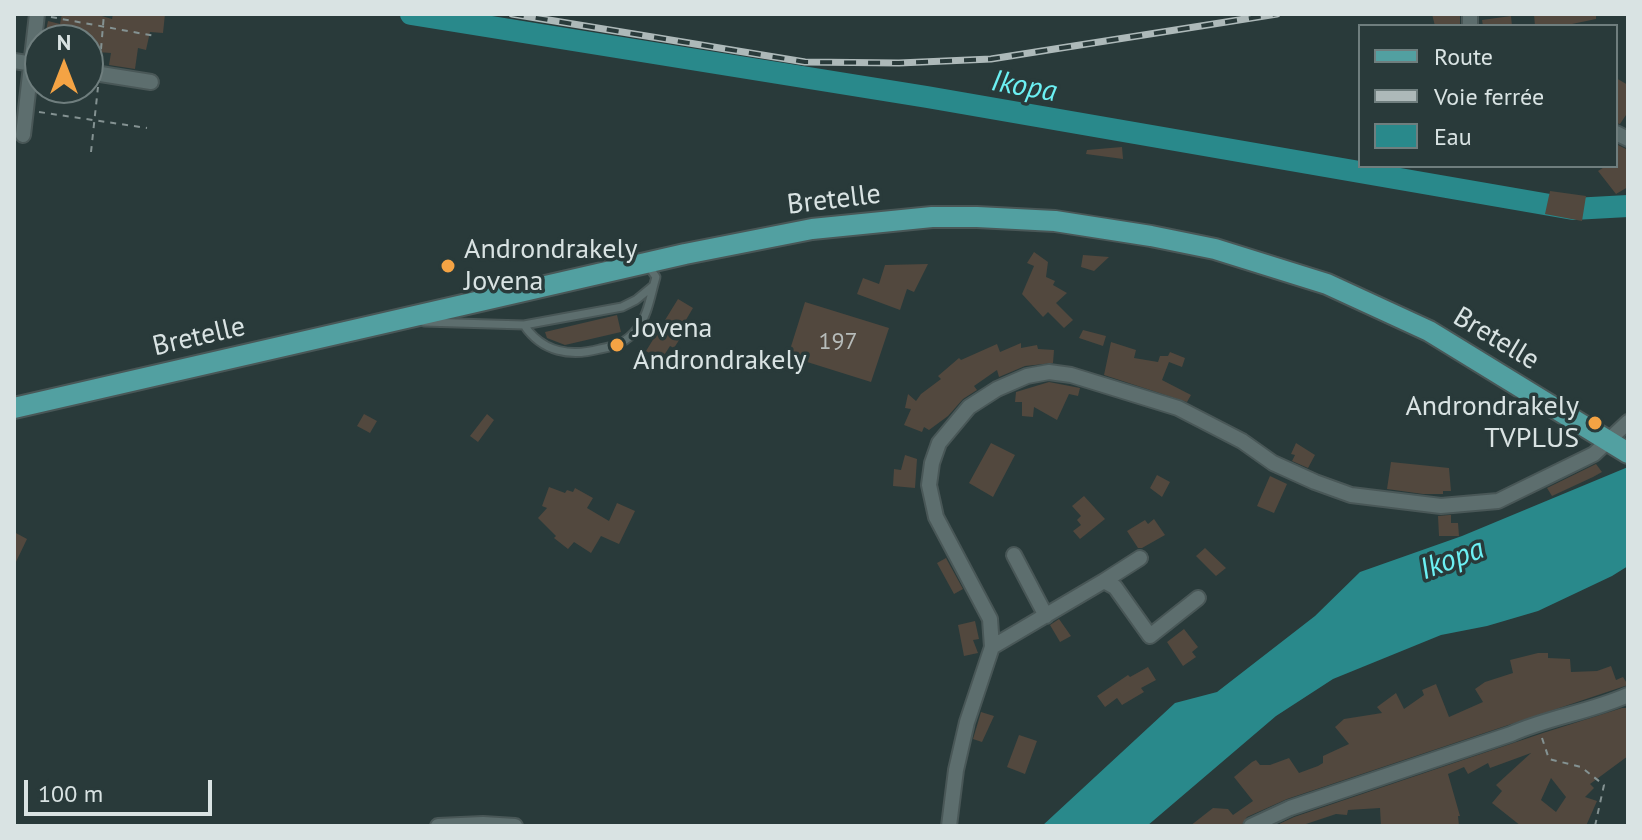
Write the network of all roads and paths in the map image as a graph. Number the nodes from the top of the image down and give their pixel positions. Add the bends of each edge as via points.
1 (37, 14) edge
2 (155, 36) dead end
3 (104, 75) edge
4 (151, 82) dead end
5 (26, 104) edge
6 (25, 110) junction
7 (147, 128) dead end
8 (23, 135) dead end
9 (646, 264) junction
10 (653, 286) junction
11 (398, 321) junction
12 (524, 325) junction
13 (14, 408) edge
14 (1628, 422) edge
15 (1619, 446) edge
16 (1014, 555) dead end
17 (1140, 558) dead end
18 (1104, 581) junction
19 (1198, 598) dead end
20 (1046, 616) junction
21 (992, 647) junction
22 (1628, 695) edge
23 (1536, 723) junction
24 (438, 826) edge
25 (515, 826) edge
26 (949, 826) edge
27 (1251, 826) edge
28 (1595, 826) edge

1 - 2 path
3 - 4 street
5 - 6 street
6 - 7 path
6 - 8 street
9 - 10 lane via 656,277
9 - 11 main road, Bretelle
9 - 15 main road, Bretelle via 812,229 932,217 1012,218 1127,231 1242,256 1379,306
10 - 12 lane via 622,307
10 - 12 lane via 642,322 616,346 561,353
11 - 12 lane
11 - 13 main road, Bretelle
14 - 15 street
15 - 21 street via 1498,501 1441,506 1351,495 1273,463 1178,408 1071,375 1027,376 969,407 939,443 930,474 936,517 990,619
16 - 20 street
17 - 18 street
18 - 19 street via 1115,587 1150,636
18 - 20 street
20 - 21 street
21 - 26 street via 967,722
22 - 23 street
23 - 27 street
23 - 28 path via 1549,759 1581,767 1604,785
24 - 25 street

